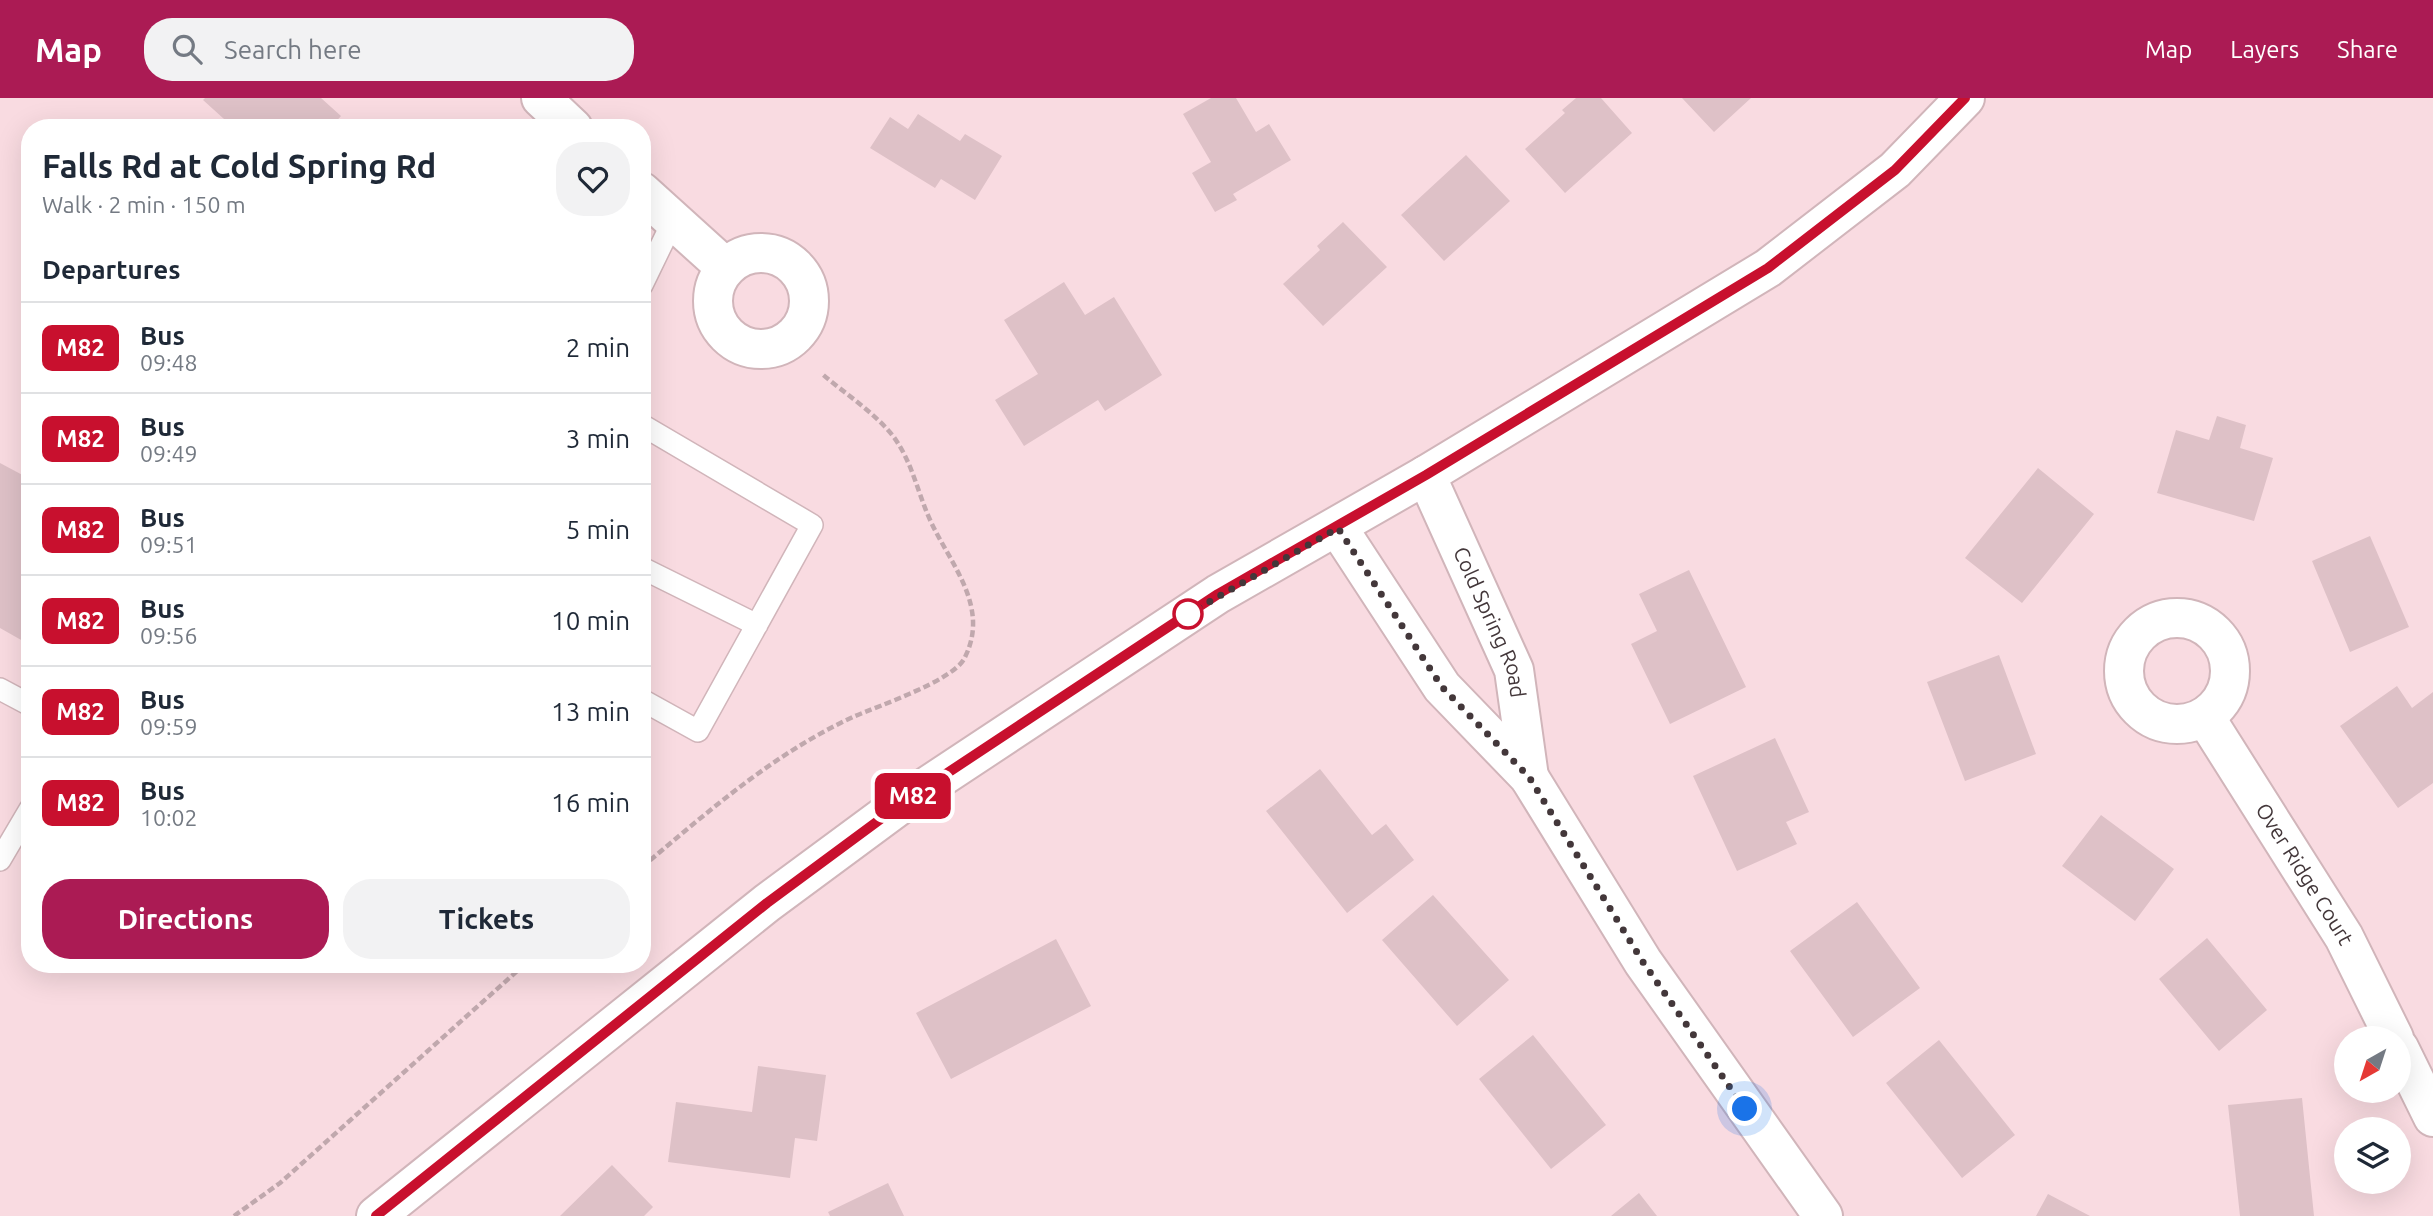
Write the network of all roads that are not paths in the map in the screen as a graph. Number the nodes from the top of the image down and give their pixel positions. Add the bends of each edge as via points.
1 (541, 98) edge
2 (1965, 98) edge
3 (563, 119) edge
4 (651, 200) edge
5 (673, 221) junction
6 (651, 266) edge
7 (726, 268) dead end
8 (651, 430) edge
9 (1426, 475) junction
10 (1338, 528) junction
11 (651, 572) edge
12 (757, 625) junction
13 (0, 689) edge
14 (21, 700) edge
15 (651, 705) edge
16 (2204, 716) dead end
17 (1529, 777) junction
18 (21, 821) edge
19 (3, 847) edge
20 (2388, 1026) edge
21 (2412, 1074) edge
22 (2433, 1117) edge
23 (376, 1216) edge
24 (1823, 1216) edge

1 - 3 main road
2 - 9 main road via 1895,170 1768,268
4 - 5 main road
5 - 6 lane
5 - 7 main road
8 - 12 lane via 812,525
9 - 10 main road
9 - 17 main road, Cold Spring Road via 1514,670
10 - 17 main road, Cold Spring Road via 1442,687
10 - 23 main road via 1218,594 905,801 767,903
11 - 12 lane
12 - 15 lane via 698,731
13 - 14 lane
16 - 20 main road, Over Ridge Court via 2344,937
17 - 24 main road, Cold Spring Road via 1643,962
18 - 19 lane
21 - 22 main road

